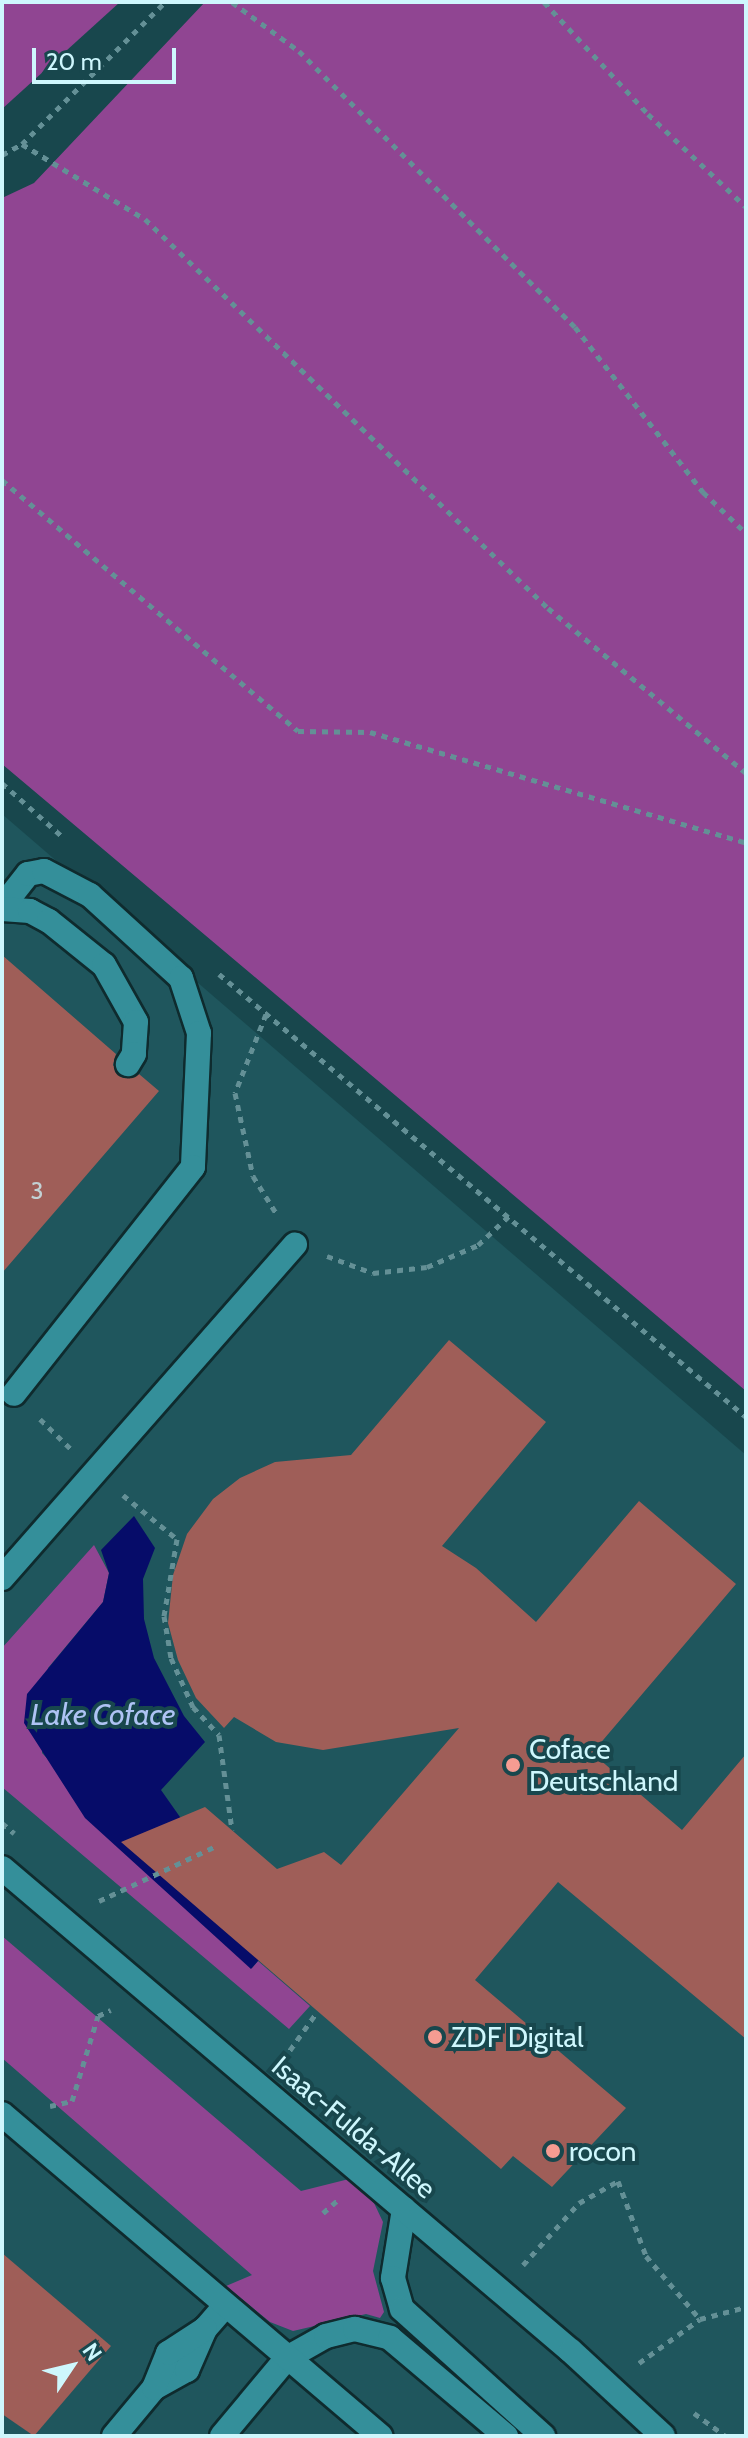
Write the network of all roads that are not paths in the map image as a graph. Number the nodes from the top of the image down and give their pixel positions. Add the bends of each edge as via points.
1 (2, 908) edge
2 (128, 1064) dead end
3 (295, 1244) road end
4 (14, 1394) road end
5 (2, 1578) edge
6 (2, 1868) edge
7 (2, 2114) edge
8 (404, 2209) junction
9 (224, 2307) junction
10 (287, 2358) junction
11 (114, 2436) edge
12 (222, 2436) edge
13 (380, 2436) edge
14 (506, 2436) edge
15 (543, 2436) edge
16 (663, 2436) edge

1 - 2 street via 30,911 49,921 104,965 132,1005 136,1046
1 - 4 street via 28,874 44,871 90,895 181,978 199,1033 193,1167
3 - 5 street
6 - 8 street, Isaac-Fulda-Allee
7 - 9 street
8 - 15 street via 393,2278 402,2309
8 - 16 street, Isaac-Fulda-Allee
9 - 10 street
9 - 11 street via 205,2329 168,2353 154,2388
10 - 12 street
10 - 13 street
10 - 14 street via 342,2331 377,2332 406,2350

